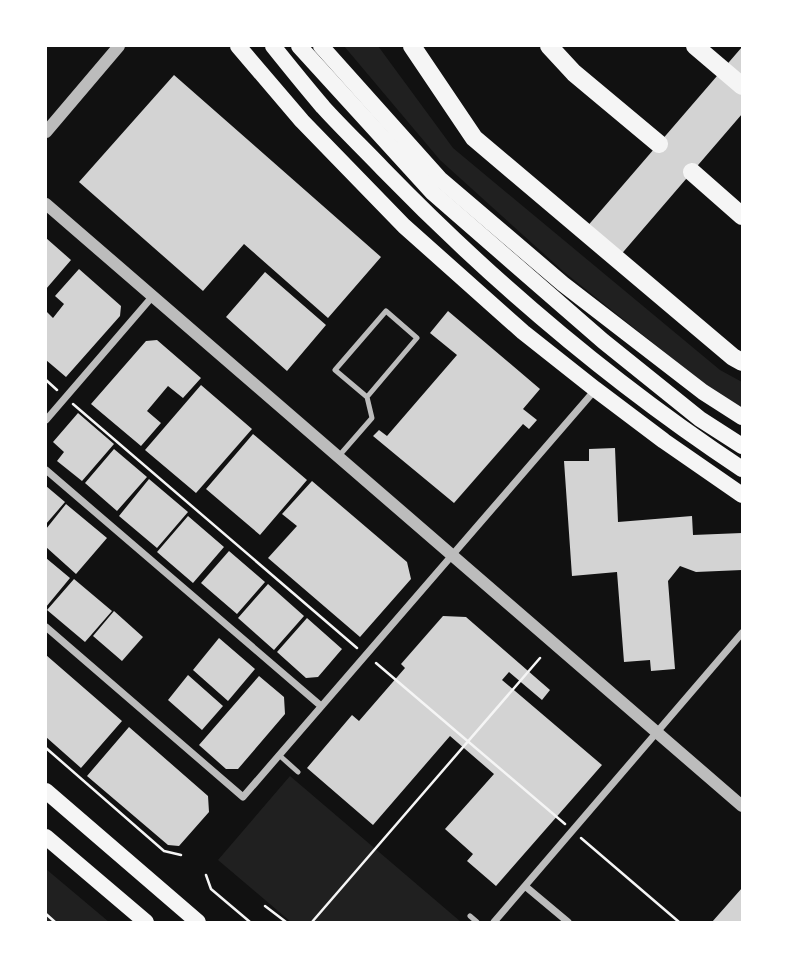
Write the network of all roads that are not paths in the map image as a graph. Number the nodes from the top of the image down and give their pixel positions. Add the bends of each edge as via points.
1 (119, 46) edge
2 (238, 46) edge
3 (272, 46) edge
4 (299, 46) edge
5 (321, 46) edge
6 (412, 46) edge
7 (549, 46) edge
8 (695, 46) edge
9 (743, 86) edge
10 (46, 132) edge
11 (659, 144) dead end
12 (692, 173) dead end
13 (46, 204) edge
14 (743, 216) edge
15 (152, 297) junction
16 (743, 362) edge
17 (595, 389) junction
18 (367, 397) junction
19 (743, 417) edge
20 (46, 420) edge
21 (743, 446) edge
22 (338, 457) junction
23 (743, 469) edge
24 (46, 470) edge
25 (743, 495) edge
26 (451, 555) junction
27 (46, 627) edge
28 (743, 633) edge
29 (321, 706) junction
30 (657, 733) junction
31 (279, 755) junction
32 (299, 772) dead end
33 (46, 790) edge
34 (743, 806) edge
35 (46, 837) edge
36 (525, 886) junction
37 (470, 916) dead end
38 (146, 922) edge
39 (198, 922) edge
40 (477, 922) edge
41 (494, 922) edge
42 (568, 922) edge

1 - 10 street
2 - 17 main road via 302,121 404,226
3 - 23 main road via 422,209 499,282 689,434
4 - 21 main road via 433,193 603,341 700,419
5 - 19 main road via 440,179 563,284 704,393
6 - 16 highway via 474,138
7 - 11 highway
8 - 9 highway
12 - 14 highway
13 - 15 street
15 - 20 street
15 - 22 street
17 - 25 main road
17 - 26 street
18 - 18 lane via 335,370 386,311 417,338
18 - 22 lane via 372,418
22 - 26 street
24 - 29 street
26 - 29 street
26 - 30 street
27 - 31 street via 243,797
28 - 30 street
29 - 31 street
30 - 34 street
30 - 36 street
31 - 32 lane
33 - 39 main road
35 - 38 main road
36 - 41 street
36 - 42 street
37 - 40 lane

